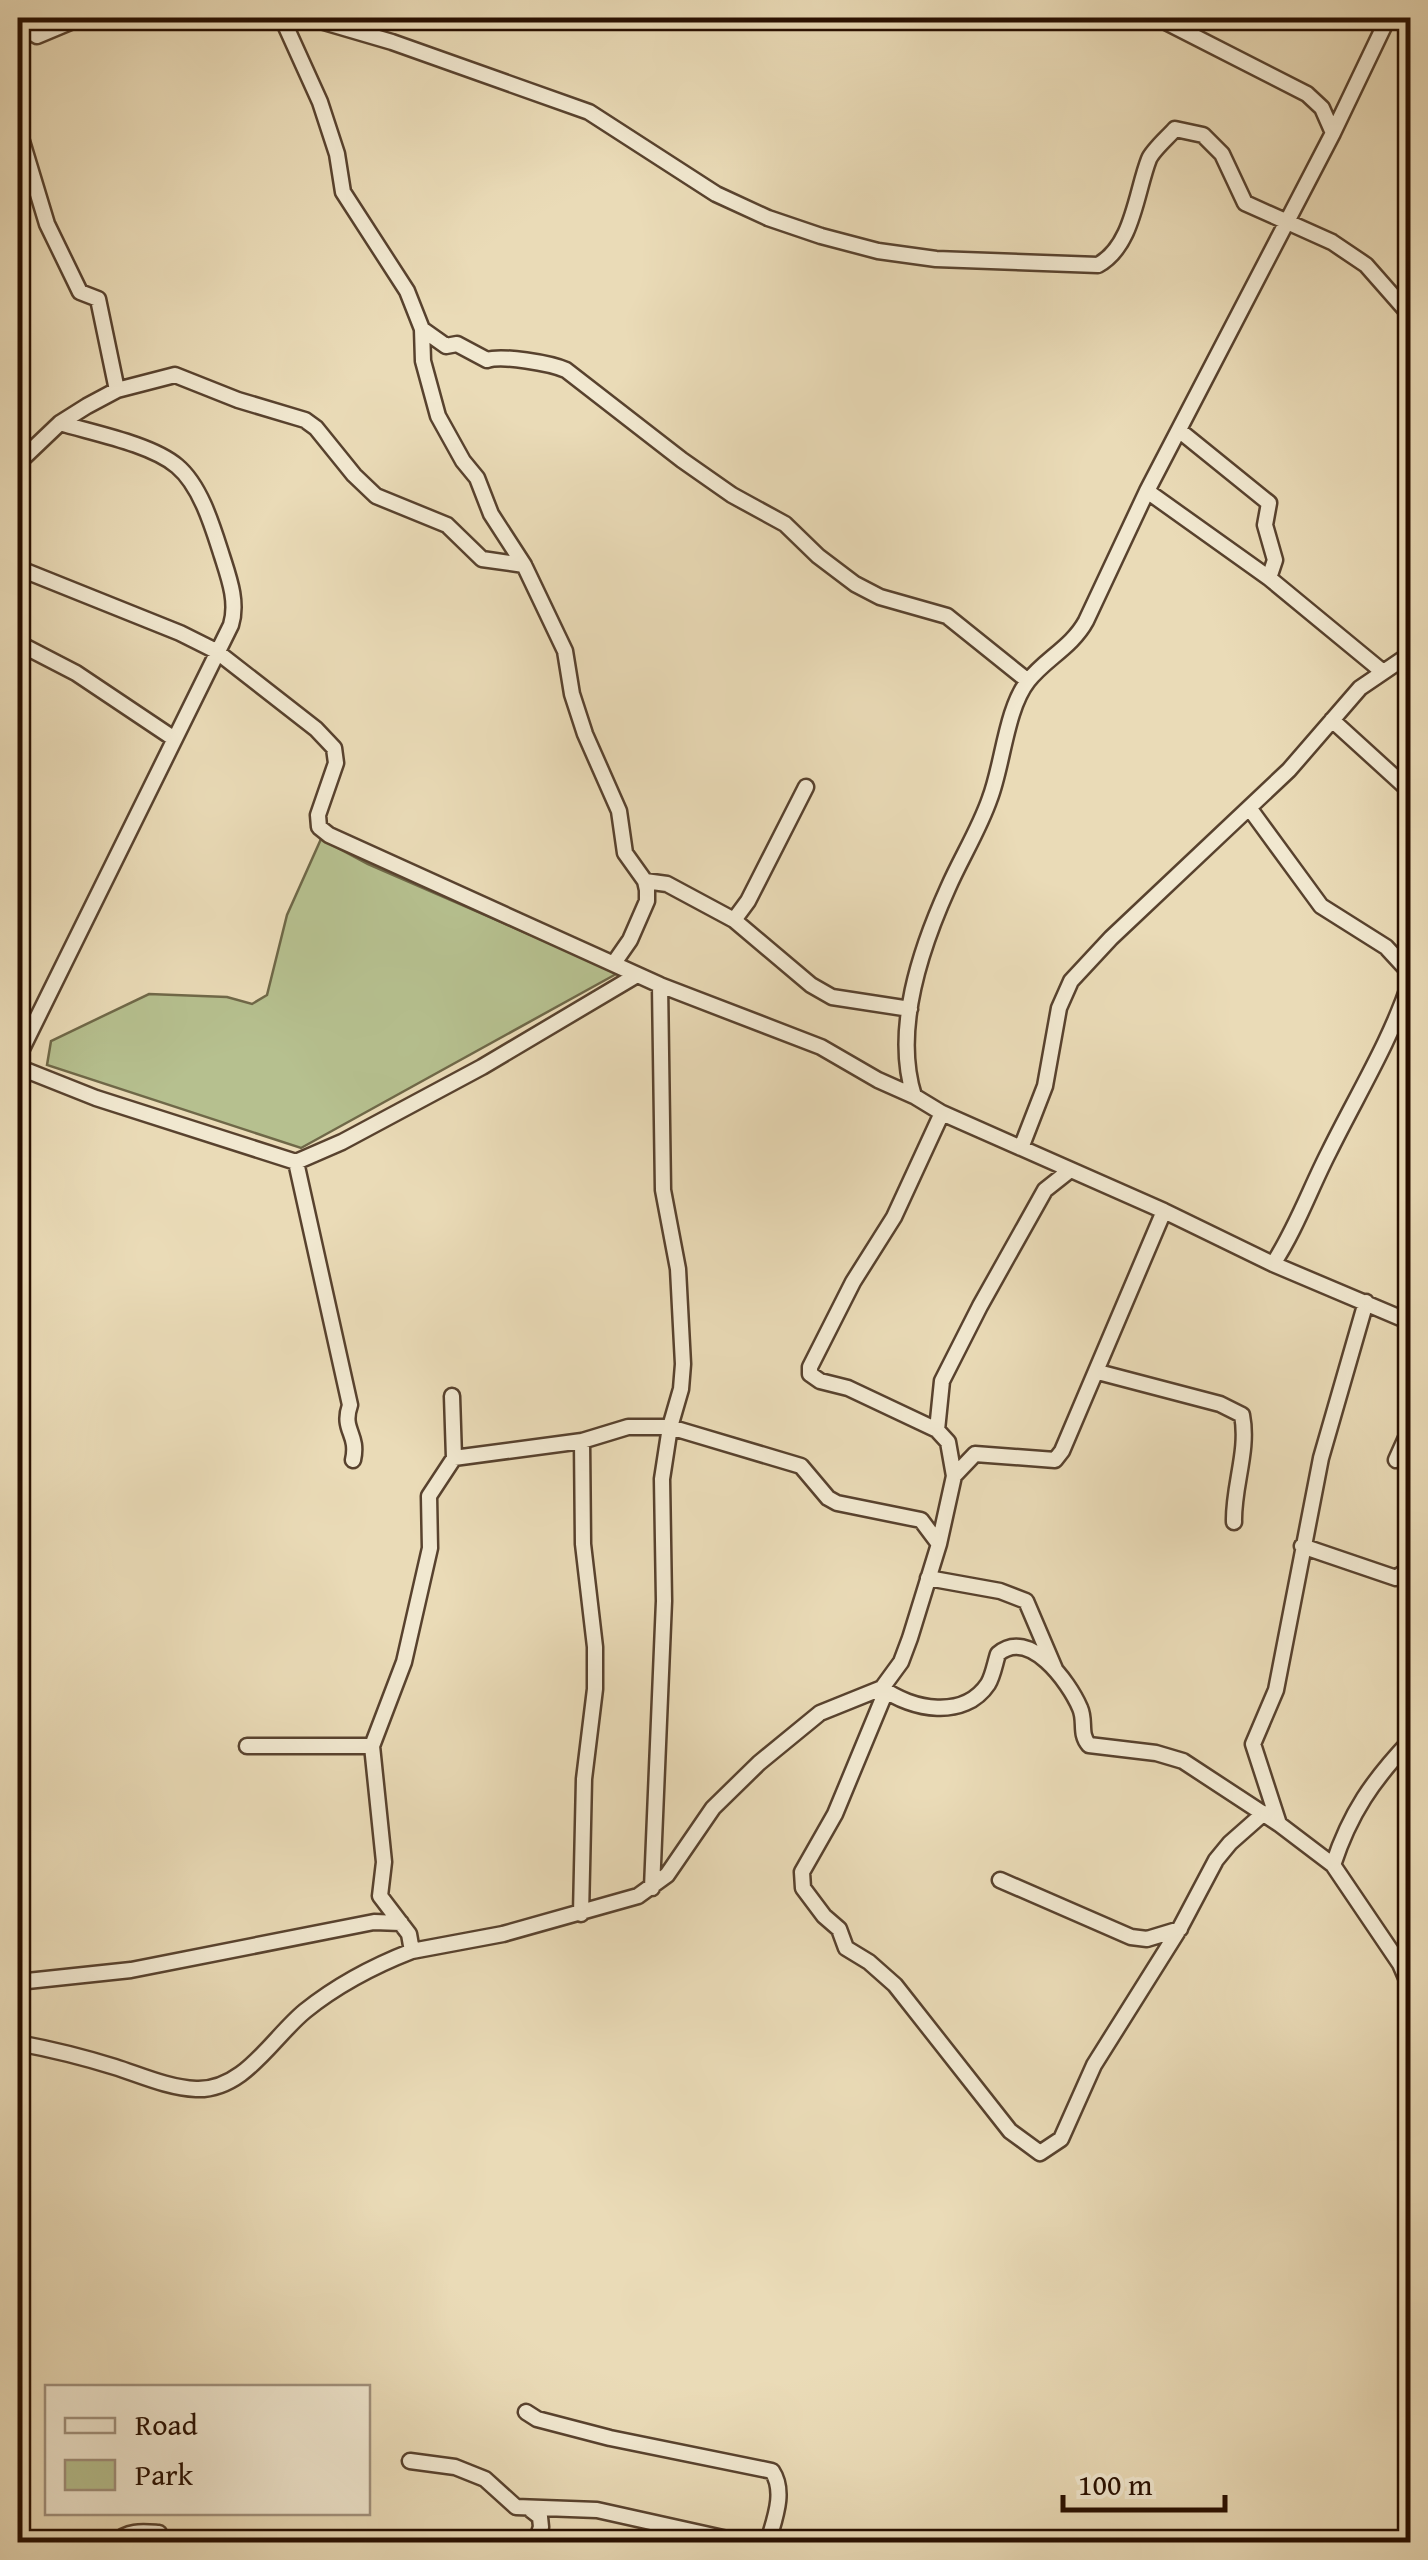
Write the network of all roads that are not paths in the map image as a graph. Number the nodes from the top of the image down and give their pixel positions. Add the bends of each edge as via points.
1 (23, 18) edge
2 (80, 18) edge
3 (282, 18) edge
4 (310, 18) edge
5 (1158, 18) edge
6 (1388, 18) edge
7 (1318, 101) junction
8 (1346, 104) junction
9 (18, 128) edge
10 (1332, 133) junction
11 (1286, 220) junction
12 (1410, 315) edge
13 (422, 329) junction
14 (118, 390) junction
15 (60, 423) junction
16 (1180, 431) junction
17 (18, 464) edge
18 (1146, 490) junction
19 (524, 566) junction
20 (18, 568) edge
21 (1269, 578) junction
22 (18, 643) edge
23 (216, 650) junction
24 (1410, 654) edge
25 (1383, 672) junction
26 (1028, 680) junction
27 (1332, 720) junction
28 (173, 738) junction
29 (806, 787) dead end
30 (1410, 791) edge
31 (1250, 809) junction
32 (645, 881) junction
33 (734, 920) junction
34 (614, 963) junction
35 (1410, 972) edge
36 (638, 975) junction
37 (1410, 982) edge
38 (660, 985) junction
39 (910, 1009) junction
40 (18, 1057) edge
41 (18, 1067) edge
42 (914, 1096) junction
43 (942, 1113) junction
44 (1021, 1148) junction
45 (296, 1162) junction
46 (1069, 1171) junction
47 (1164, 1211) junction
48 (1273, 1264) junction
49 (1366, 1302) junction
50 (1410, 1322) edge
51 (1098, 1372) junction
52 (452, 1396) dead end
53 (670, 1427) junction
54 (1410, 1429) edge
55 (937, 1430) junction
56 (582, 1441) junction
57 (454, 1458) junction
58 (353, 1460) dead end
59 (1396, 1460) dead end
60 (954, 1476) junction
61 (1234, 1522) dead end
62 (939, 1544) junction
63 (1302, 1546) junction
64 (1410, 1568) edge
65 (928, 1578) junction
66 (1056, 1670) junction
67 (884, 1689) junction
68 (1410, 1741) edge
69 (247, 1746) dead end
70 (372, 1746) junction
71 (1264, 1814) junction
72 (1279, 1824) junction
73 (1334, 1866) junction
74 (1000, 1880) dead end
75 (652, 1888) junction
76 (581, 1914) junction
77 (400, 1923) junction
78 (1180, 1928) junction
79 (412, 1950) junction
80 (18, 1982) edge
81 (1410, 1987) edge
82 (18, 2043) edge
83 (526, 2412) dead end
84 (410, 2461) dead end
85 (531, 2510) junction
86 (158, 2533) dead end
87 (116, 2542) edge
88 (536, 2542) edge
89 (741, 2542) edge
90 (768, 2542) edge

1 - 2 street via 36,36
3 - 13 street via 320,102 342,192 407,291
4 - 11 street via 588,112 716,194 768,218 878,251 1098,264 1117,250 1149,158 1175,129 1202,134 1222,154 1246,203
5 - 7 street
6 - 8 street
7 - 8 street
7 - 10 street
8 - 10 street
9 - 14 street via 57,249 80,292 98,299
10 - 11 street
11 - 12 street via 1366,265
11 - 16 street
13 - 19 street via 438,416
13 - 26 street via 486,360 498,356 566,370 682,460 785,524 855,584 947,616
14 - 15 street
14 - 19 street via 175,376 305,420 376,496 446,524 482,559
15 - 17 street
15 - 23 street via 160,456 185,475 215,535 234,607
16 - 18 street
16 - 21 street via 1269,503 1265,525 1276,560
18 - 21 street
18 - 26 street via 1078,636
19 - 32 street via 565,651 572,694 620,811 624,853
20 - 23 street
21 - 25 street
22 - 28 street
23 - 28 street
23 - 34 street via 334,748 336,763 318,815 329,835
24 - 25 street
25 - 27 street
26 - 39 street via 982,821 946,891
27 - 30 street
27 - 31 street
28 - 40 street
29 - 33 street
31 - 35 street via 1321,906 1386,946
31 - 44 street via 1072,981
32 - 33 street via 667,884
32 - 34 street via 647,902
33 - 39 street via 832,997
34 - 36 street
36 - 38 street
36 - 45 street via 482,1067
37 - 48 street via 1391,1036
38 - 42 street via 821,1046
38 - 53 street via 663,1190 678,1269 683,1364
39 - 42 street via 906,1073
41 - 45 street
42 - 43 street
43 - 44 street
43 - 55 street via 810,1367 820,1381
44 - 46 street
45 - 58 street via 350,1405 345,1420 356,1448
46 - 47 street
46 - 55 street via 1045,1190 975,1316 942,1381
47 - 48 street
47 - 51 street
48 - 49 street
49 - 50 street
49 - 63 street
51 - 60 street via 1055,1460 976,1454
51 - 61 street via 1242,1415
52 - 57 street
53 - 56 street via 628,1427
53 - 62 street via 801,1466 837,1504 921,1520
53 - 75 street via 662,1479
54 - 59 street
55 - 60 street via 948,1442
56 - 57 street
56 - 76 street via 595,1689 584,1778
57 - 70 street via 429,1496 430,1548 404,1662
60 - 62 street
62 - 65 street
63 - 64 street via 1396,1578
63 - 72 street via 1276,1690 1253,1744
65 - 66 street via 1026,1601
65 - 67 street via 901,1662
66 - 67 street via 1033,1651 1010,1646 998,1654 990,1683 960,1706 918,1706
66 - 71 street via 1080,1706 1089,1745 1184,1761
67 - 75 street via 820,1714 747,1773
67 - 78 street via 835,1814 802,1872 803,1888 846,1948 895,1986 1028,2147 1040,2154 1061,2139 1094,2065
68 - 73 street via 1379,1774 1346,1827
69 - 70 street
70 - 77 street via 384,1862 380,1896
71 - 72 street
71 - 78 street via 1216,1860
72 - 73 street
73 - 81 street
74 - 78 street via 1132,1937
75 - 76 street
76 - 79 street
77 - 79 street
77 - 80 street via 374,1922 131,1970
79 - 82 street via 308,2009 221,2086 180,2087
83 - 90 street via 610,2438 772,2471 778,2503
84 - 85 street via 485,2478 516,2507
85 - 88 street via 540,2516
85 - 89 street via 597,2510
86 - 87 street via 138,2532

